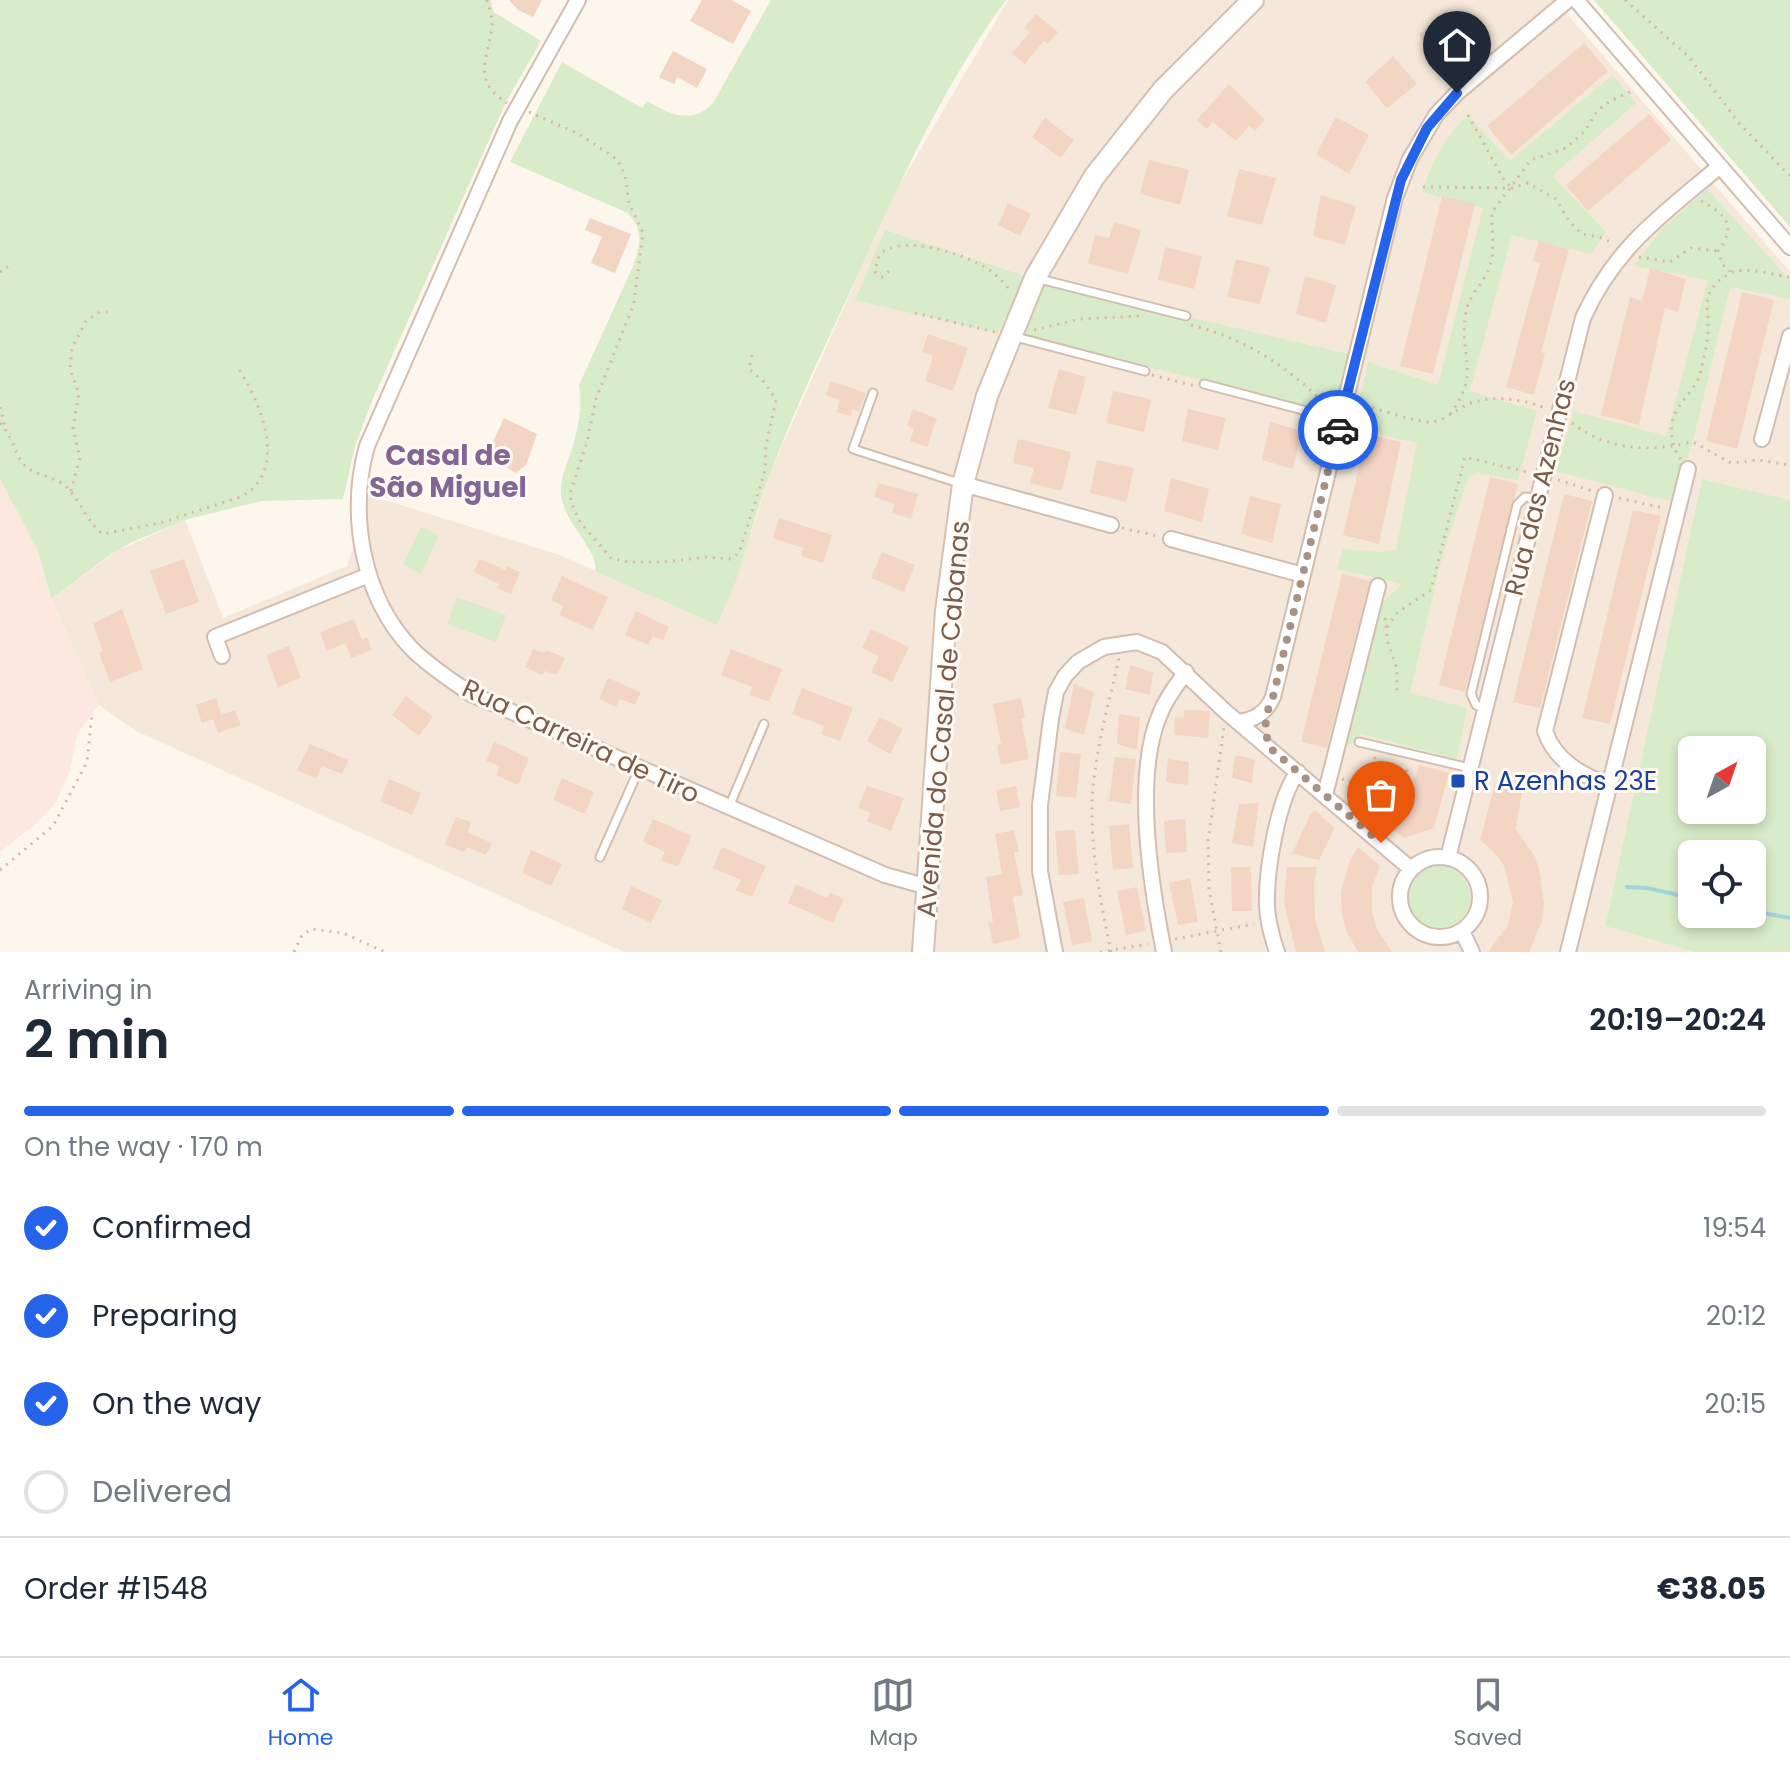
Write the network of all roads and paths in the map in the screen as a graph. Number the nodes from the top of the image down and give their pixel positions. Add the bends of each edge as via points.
1 (487, 0) edge
2 (578, 0) edge
3 (1253, 0) edge
4 (1568, 0) edge
5 (1576, 0) edge
6 (1625, 0) edge
7 (1648, 83) junction
8 (518, 107) junction
9 (1468, 115) dead end
10 (1720, 166) junction
11 (1790, 176) edge
12 (1423, 187) dead end
13 (1512, 188) junction
14 (1687, 194) junction
15 (1790, 247) edge
16 (1624, 250) junction
17 (1718, 251) junction
18 (8, 267) dead end
19 (889, 271) dead end
20 (0, 272) edge
21 (1731, 272) junction
22 (1790, 277) edge
23 (1035, 278) junction
24 (1022, 307) junction
25 (113, 311) dead end
26 (915, 313) dead end
27 (1149, 316) dead end
28 (1185, 320) joint
29 (1010, 336) junction
30 (1790, 336) edge
31 (752, 355) dead end
32 (238, 368) dead end
33 (1145, 371) joint
34 (1204, 384) joint
35 (873, 393) dead end
36 (0, 407) edge
37 (1449, 415) dead end
38 (1341, 420) junction
39 (0, 423) edge
40 (5, 429) junction
41 (1762, 439) dead end
42 (1758, 460) dead end
43 (1790, 465) edge
44 (1688, 469) joint
45 (1543, 476) junction
46 (963, 484) junction
47 (71, 491) junction
48 (1605, 495) dead end
49 (1111, 525) dead end
50 (1133, 530) dead end
51 (1155, 535) dead end
52 (1171, 539) dead end
53 (369, 575) junction
54 (1303, 575) junction
55 (1378, 586) dead end
56 (1374, 602) junction
57 (1387, 627) junction
58 (1122, 643) junction
59 (222, 656) dead end
60 (1186, 672) junction
61 (1397, 691) dead end
62 (1267, 709) junction
63 (92, 714) dead end
64 (1232, 717) junction
65 (764, 724) dead end
66 (1359, 742) dead end
67 (1270, 748) junction
68 (1365, 754) dead end
69 (1408, 764) dead end
70 (1372, 767) junction
71 (1470, 768) junction
72 (639, 769) junction
73 (1298, 772) junction
74 (1340, 779) dead end
75 (1610, 786) junction
76 (1396, 789) junction
77 (1325, 795) junction
78 (1407, 802) dead end
79 (1365, 805) dead end
80 (729, 808) junction
81 (600, 857) dead end
82 (1448, 858) junction
83 (1411, 869) junction
84 (0, 870) edge
85 (928, 887) junction
86 (1269, 921) junction
87 (1217, 931) junction
88 (1462, 931) junction
89 (1434, 945) edge
90 (1163, 947) edge
91 (1110, 951) edge
92 (294, 952) edge
93 (385, 952) edge
94 (923, 952) edge
95 (1055, 952) edge
96 (1100, 952) edge
97 (1221, 952) edge
98 (1277, 952) edge
99 (1472, 952) edge
100 (1568, 952) edge

1 - 8 path via 492,23 485,79 496,95
2 - 8 street, Rua Carreira de Tiro
3 - 23 street, Avenida do Casal de Cabanas via 1127,133 1094,177
4 - 38 street via 1457,93 1418,143 1395,198
5 - 7 street
6 - 11 path via 1689,57 1731,114
7 - 10 street
7 - 13 path via 1604,105 1566,148 1531,160
8 - 31 path via 579,134 618,160 643,233 634,303 596,399 570,493 580,522 611,558 731,559 739,553 765,471 776,400 749,369
8 - 53 street, Rua Carreira de Tiro via 367,446 358,515
9 - 13 path
10 - 14 street, Rua das Azenhas
10 - 15 street
12 - 13 path
13 - 16 path via 1528,183 1543,189 1582,234
13 - 37 path via 1492,212 1491,264 1466,312 1466,385
14 - 16 street, Rua das Azenhas
14 - 17 path via 1714,208 1728,223
16 - 17 path via 1670,262 1691,248
16 - 45 street, Rua das Azenhas via 1583,318
17 - 21 path
18 - 20 path
19 - 24 path via 882,277 875,272 885,250 916,245 949,252 979,263 1003,280
21 - 22 path
21 - 44 path via 1707,298 1701,374 1672,423 1672,447
23 - 24 street, Avenida do Casal de Cabanas
23 - 28 lane
24 - 29 street, Avenida do Casal de Cabanas
25 - 47 path via 86,321 72,348 70,370 79,393 73,428 80,458
26 - 29 path
27 - 29 path via 1080,319
28 - 38 path via 1263,353 1303,382
29 - 33 lane
29 - 46 street, Avenida do Casal de Cabanas via 979,419
30 - 41 street
32 - 47 path via 252,391 268,440 265,468 251,492 160,523 103,534 89,522
33 - 34 path via 1198,387
34 - 38 lane
35 - 46 lane via 853,449
36 - 40 path
38 - 54 street
39 - 40 path
40 - 47 path via 27,467
42 - 43 path
44 - 75 street
45 - 57 path via 1465,457 1431,590 1397,613
45 - 71 street, Rua das Azenhas
46 - 49 street
46 - 85 street, Avenida do Casal de Cabanas via 946,611
48 - 75 street via 1545,731 1574,769
50 - 51 path
52 - 54 street
53 - 59 street via 215,637
53 - 72 street, Rua Carreira de Tiro via 398,631 434,669 471,694
54 - 62 street
55 - 56 street
56 - 57 path
56 - 77 street
57 - 61 path
58 - 60 street via 1150,646
58 - 91 path via 1092,802 1097,881
58 - 95 street via 1078,662 1056,692 1040,805 1040,871
60 - 64 street
60 - 90 street via 1164,705 1151,746 1148,851
62 - 64 street via 1252,719
62 - 67 street
63 - 84 path via 87,762 53,826
64 - 67 street
64 - 87 path via 1208,841
65 - 80 lane
66 - 71 lane
67 - 73 street
68 - 70 path via 1376,757
69 - 76 path
70 - 74 path via 1361,784
70 - 76 path
71 - 82 street, Rua das Azenhas
72 - 80 street, Rua Carreira de Tiro
72 - 81 lane
73 - 77 street
73 - 86 street via 1284,794 1267,889
75 - 100 street
76 - 78 path
76 - 79 path
77 - 83 street
80 - 85 street, Rua Carreira de Tiro via 885,875
82 - 83 street via 1425,860
82 - 88 street via 1468,868 1479,887 1479,909
83 - 89 street via 1401,886 1401,906 1410,924
85 - 94 street, Avenida do Casal de Cabanas
86 - 87 path
86 - 98 street
87 - 90 path
87 - 97 path
88 - 89 street
88 - 99 street
90 - 91 path
91 - 96 path
92 - 93 path via 302,935 312,929 343,933

